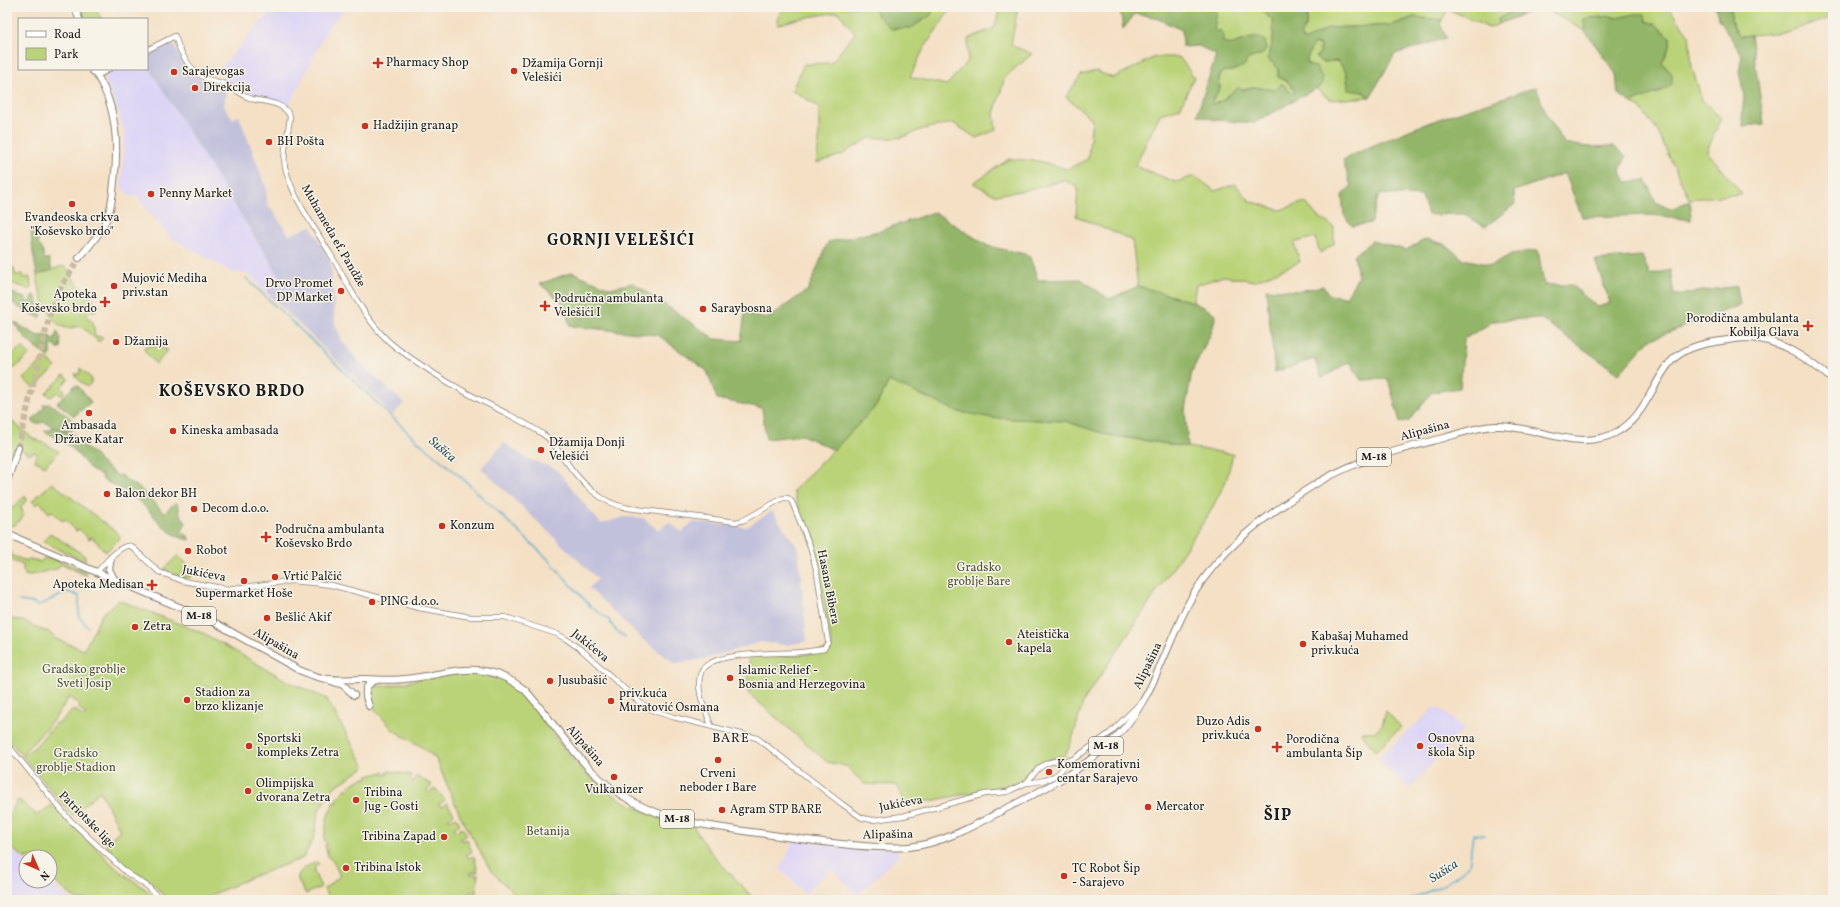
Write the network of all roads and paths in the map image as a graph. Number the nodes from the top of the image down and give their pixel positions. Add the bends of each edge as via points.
1 (75, 7) edge
2 (79, 18) edge
3 (148, 49) edge
4 (93, 70) edge
5 (107, 70) edge
6 (102, 85) junction
7 (79, 258) tunnel mouth
8 (1833, 380) edge
9 (554, 444) joint
10 (18, 448) tunnel mouth
11 (7, 481) edge
12 (7, 534) edge
13 (111, 558) junction
14 (97, 572) junction
15 (114, 579) junction
16 (324, 678) junction
17 (378, 680) junction
18 (354, 694) dead end
19 (1144, 698) junction
20 (368, 706) dead end
21 (710, 725) junction
22 (7, 744) edge
23 (1065, 762) junction
24 (1026, 783) junction
25 (161, 900) edge

1 - 2 main road
3 - 9 street, Muhameda ef. Pandže via 174,36 186,60 200,75 250,98 283,107 290,116 284,154 290,180 306,213 379,331 410,357 465,392 521,420
4 - 5 main road via 99,73
4 - 6 main road
5 - 6 main road
6 - 7 main road via 117,134 116,171 108,215 95,239
8 - 19 main road, Alipašina / M-18 via 1815,365 1778,344 1747,338 1702,344 1685,350 1669,363 1634,420 1611,436 1584,441 1519,428 1480,428 1360,462 1331,474 1250,530 1212,567 1192,597
9 - 21 street, Hasana Bibera via 590,490 617,506 736,522 783,498 788,498 792,502 810,546 817,573 827,645 824,649 802,652 749,654 706,665 701,671 699,687
10 - 11 main road
12 - 14 main road, Alipašina / M-18
13 - 14 street, Jukićeva
13 - 15 main road via 109,569
13 - 21 street, Jukićeva via 128,545 159,572 170,577 220,588 290,581 305,582 331,585 420,608 464,616 505,617 566,639 583,651 639,702 654,711
14 - 15 main road, Alipašina / M-18
15 - 16 main road, Alipašina / M-18 via 226,628 299,670
16 - 17 main road, Alipašina / M-18
16 - 18 main road via 343,685
17 - 19 main road, Alipašina / M-18 via 405,679 461,669 496,673 525,690 593,774 622,795 648,809 672,818 724,828 851,846 887,847 912,847 956,834 1057,782 1113,740 1131,719
17 - 20 main road via 368,684 365,689
19 - 23 street, Jukićeva via 1094,746
21 - 24 street, Jukićeva via 757,738 862,818 873,820 903,816 985,794 1004,793
22 - 25 street, Patriotske lige via 68,818 127,873 147,886
23 - 24 street, Jukićeva via 1047,763
23 - 24 street, Jukićeva via 1062,771 1053,777

